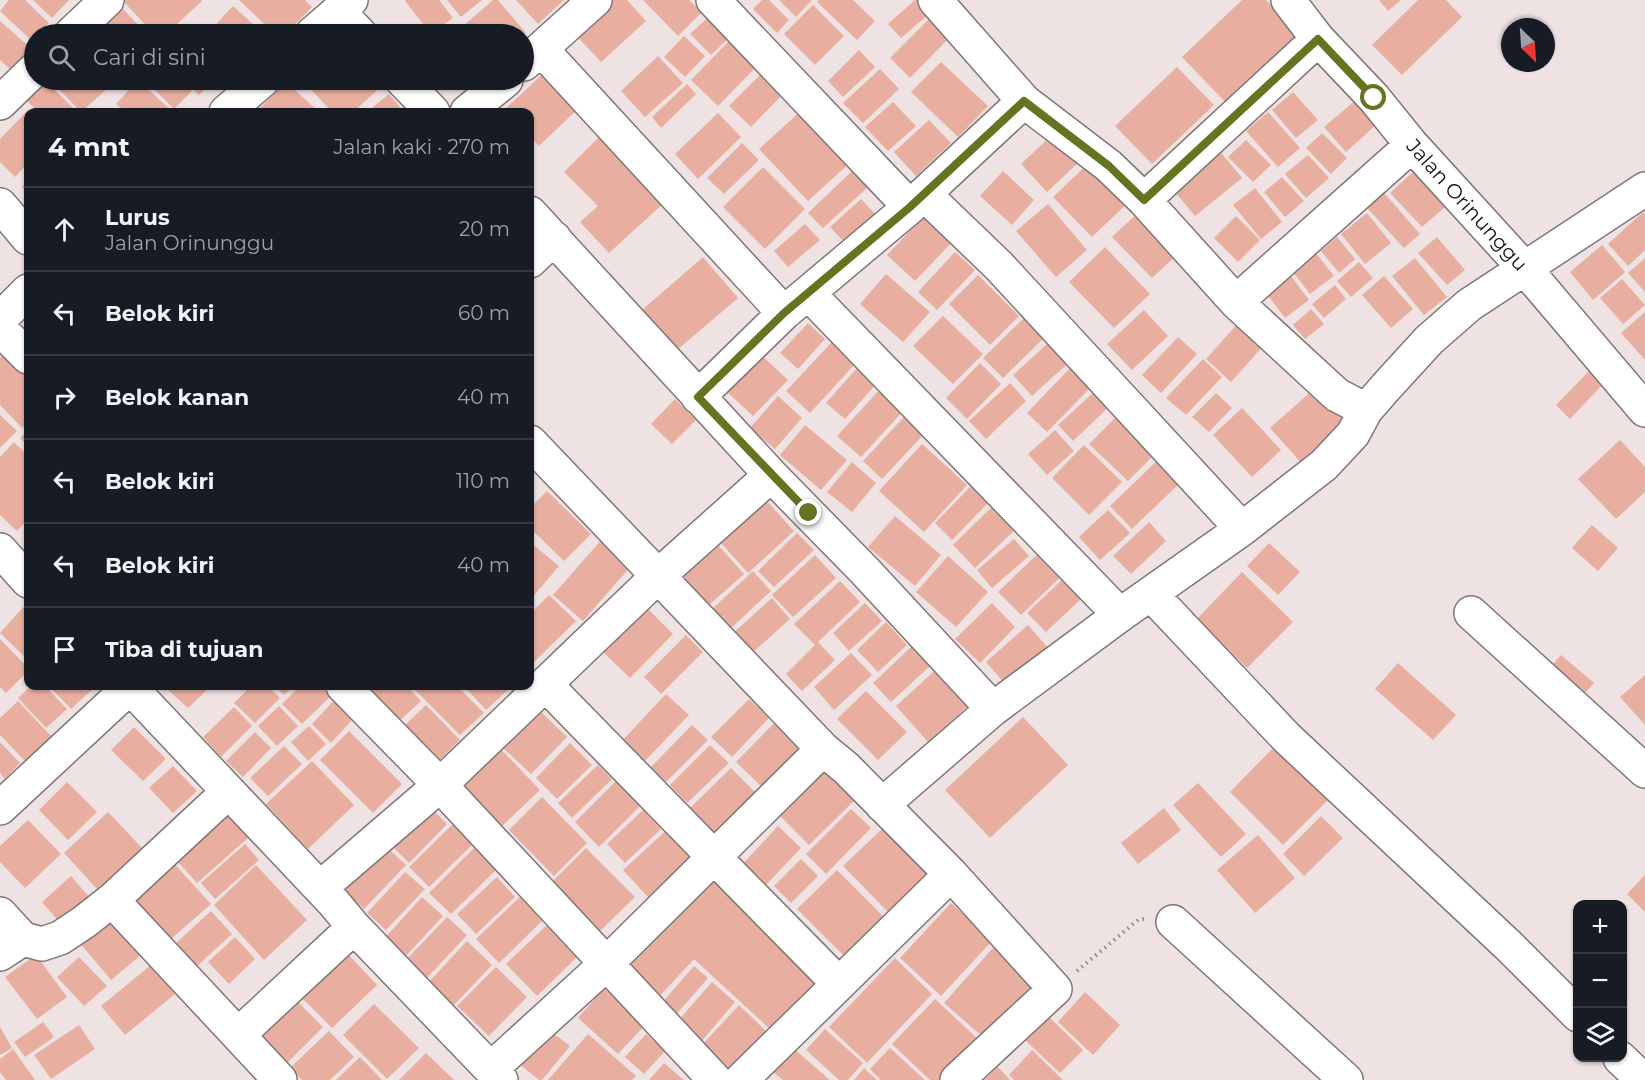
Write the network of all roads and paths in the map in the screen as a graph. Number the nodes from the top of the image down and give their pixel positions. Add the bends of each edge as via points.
1 (107, 0) edge
2 (595, 0) edge
3 (713, 0) edge
4 (935, 0) edge
5 (1288, 0) edge
6 (331, 12) edge
7 (82, 24) edge
8 (347, 24) edge
9 (1318, 39) junction
10 (534, 55) edge
11 (534, 59) edge
12 (24, 80) edge
13 (252, 90) edge
14 (412, 90) edge
15 (494, 90) edge
16 (1024, 101) junction
17 (0, 103) edge
18 (233, 108) edge
19 (429, 108) edge
20 (472, 108) edge
21 (1412, 145) junction
22 (1645, 189) edge
23 (917, 200) junction
24 (1144, 200) junction
25 (0, 205) edge
26 (534, 217) edge
27 (24, 233) edge
28 (554, 238) junction
29 (534, 257) edge
30 (1526, 270) junction
31 (24, 295) edge
32 (1236, 302) junction
33 (796, 303) junction
34 (0, 319) edge
35 (0, 329) edge
36 (24, 353) edge
37 (698, 397) junction
38 (1366, 410) junction
39 (1645, 410) edge
40 (536, 463) edge
41 (771, 475) junction
42 (1242, 529) junction
43 (658, 576) junction
44 (1151, 594) junction
45 (1471, 613) dead end
46 (1120, 615) junction
47 (546, 685) junction
48 (126, 690) edge
49 (134, 690) edge
50 (347, 690) edge
51 (993, 709) junction
52 (823, 749) junction
53 (1645, 771) edge
54 (440, 785) junction
55 (228, 792) junction
56 (882, 805) junction
57 (0, 808) edge
58 (714, 857) junction
59 (951, 874) junction
60 (320, 888) junction
61 (112, 900) junction
62 (0, 914) edge
63 (1173, 922) joint
64 (354, 927) junction
65 (11, 946) edge
66 (606, 964) junction
67 (839, 984) junction
68 (1055, 989) junction
69 (1573, 1010) edge
70 (238, 1035) junction
71 (1624, 1062) edge
72 (496, 1074) edge
73 (280, 1080) edge
74 (715, 1080) edge
75 (741, 1080) edge
76 (957, 1080) edge
77 (1346, 1080) edge
78 (1643, 1080) edge

1 - 7 street
2 - 10 street
3 - 23 street
4 - 16 street
5 - 9 street, Jalan Orinunggu
6 - 8 street
9 - 21 street, Jalan Orinunggu
9 - 24 street
11 - 33 street
12 - 17 street
13 - 18 street
14 - 19 street
15 - 20 street
16 - 23 street
16 - 24 street via 1109,166
21 - 30 street, Jalan Orinunggu
21 - 32 street
22 - 30 street
23 - 33 street
23 - 42 street via 999,266
24 - 32 street
25 - 27 street
26 - 28 street
28 - 29 street
28 - 37 street
30 - 38 street via 1469,305 1429,340
30 - 39 street, Jalan Orinunggu
31 - 34 street
32 - 38 street via 1337,395
33 - 37 street
33 - 46 street
35 - 36 street
37 - 41 street
38 - 42 street via 1353,434 1324,465
40 - 43 street
41 - 43 street
41 - 51 street
42 - 44 street
43 - 47 street
43 - 52 street
44 - 46 street
44 - 69 street via 1287,738
45 - 53 street
46 - 51 street
47 - 54 street
47 - 58 street
48 - 57 street
49 - 55 street
50 - 54 street
51 - 56 street
52 - 56 street
52 - 58 street
54 - 60 street
54 - 66 street
55 - 60 street
55 - 61 street
56 - 59 street
58 - 66 street
58 - 67 street
59 - 67 street
59 - 68 street
60 - 64 street
61 - 65 street via 60,939
61 - 70 street
62 - 65 street
63 - 68 path via 1156,916 1138,920
63 - 77 street
64 - 70 street
64 - 72 street
66 - 72 street
66 - 74 street
67 - 75 street
68 - 76 street
70 - 73 street
71 - 78 street

